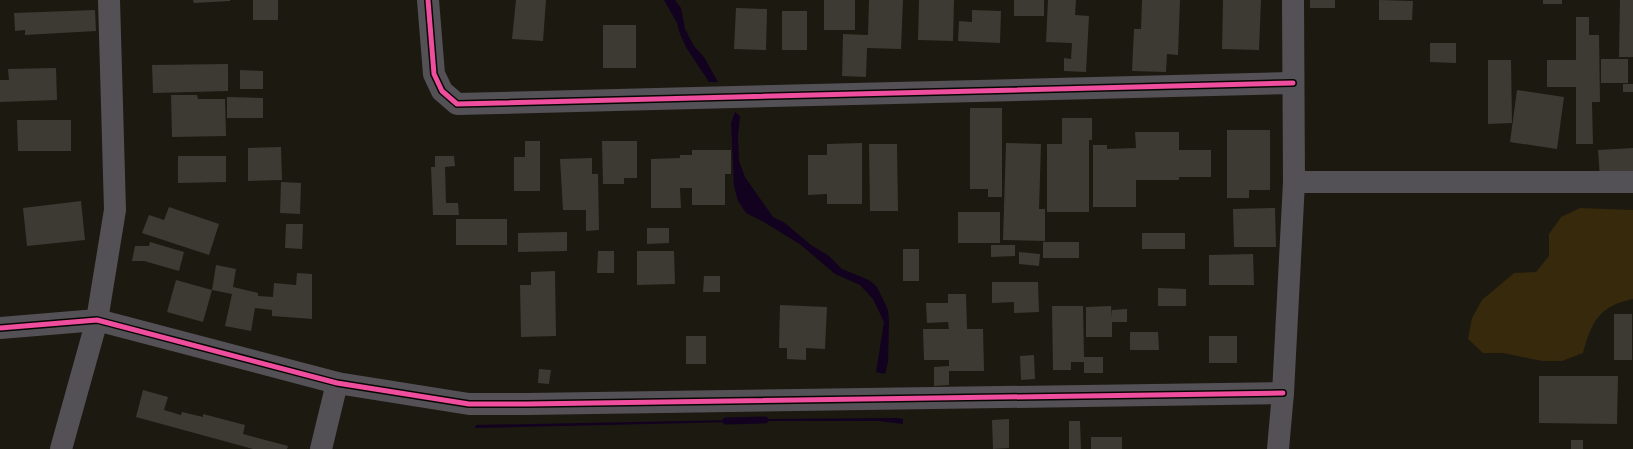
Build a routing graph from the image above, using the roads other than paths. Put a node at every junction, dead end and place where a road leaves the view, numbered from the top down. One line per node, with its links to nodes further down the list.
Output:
1 (109, 0): 7 (street)
2 (428, 0): 4 (street)
3 (1293, 0): 4 (street)
4 (1293, 83): 5 (street)
5 (1294, 182): 6 (street); 10 (street)
6 (1633, 182)
7 (97, 320): 8 (street); 9 (street); 11 (street)
8 (0, 328)
9 (337, 383): 10 (street); 12 (street)
10 (1284, 393): 13 (street)
11 (61, 449)
12 (322, 449)
13 (1278, 449)

